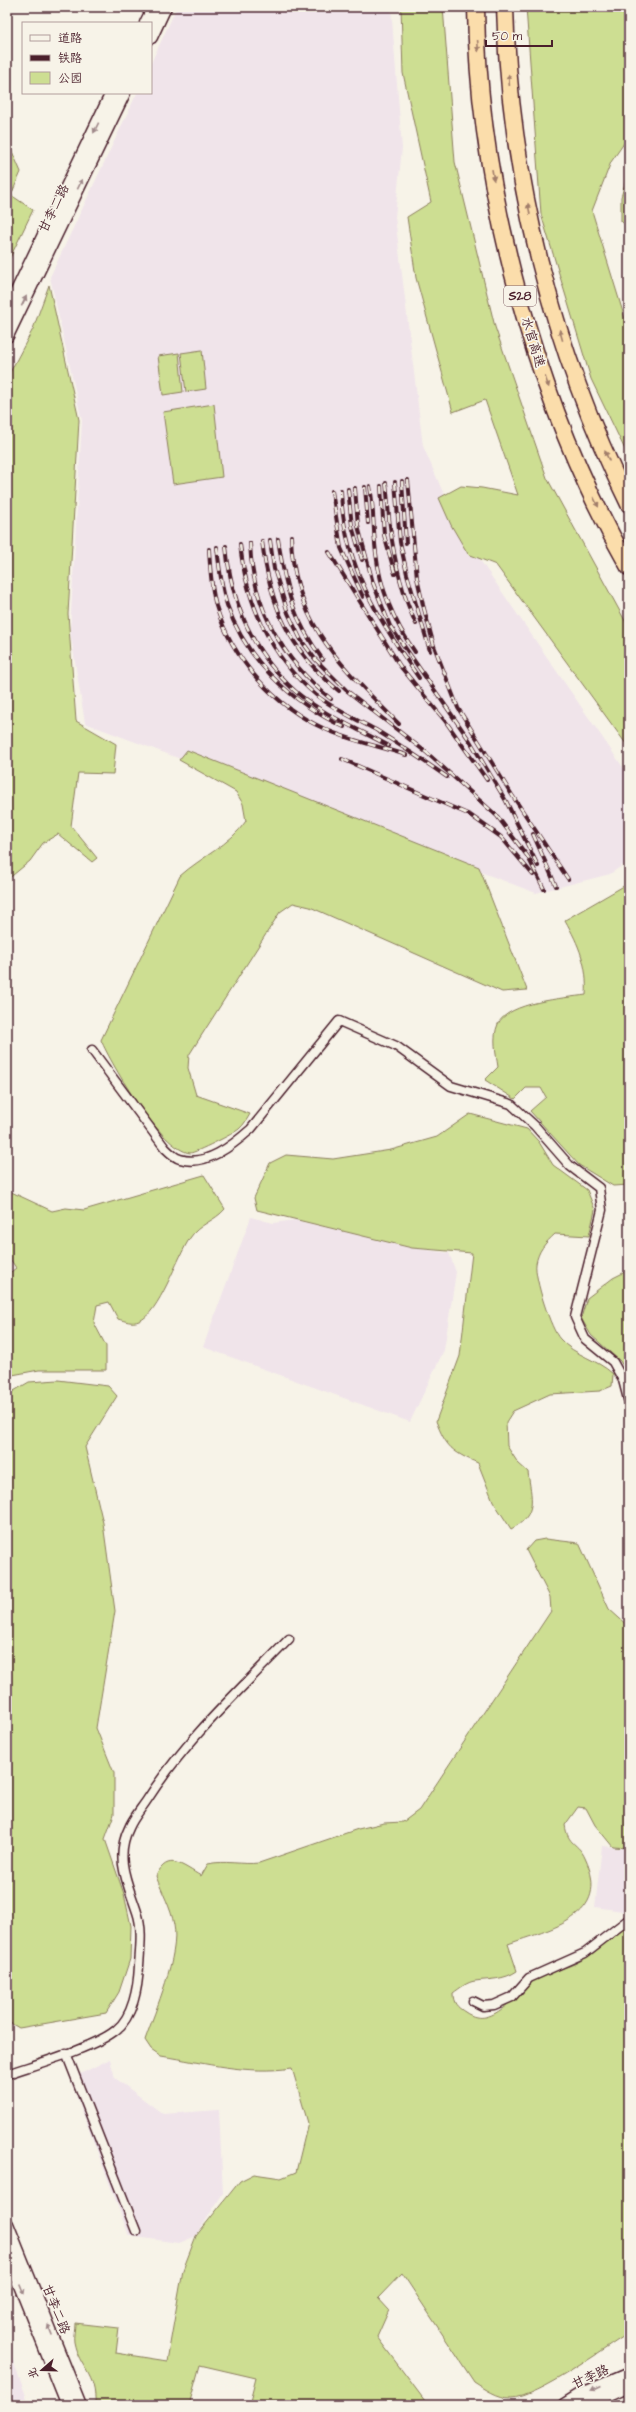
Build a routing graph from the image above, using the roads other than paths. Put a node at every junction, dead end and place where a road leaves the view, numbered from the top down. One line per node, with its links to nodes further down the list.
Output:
1 (154, 7): 5 (main road)
2 (165, 7): 6 (main road)
3 (476, 7): 12 (highway, 水官高速 / S28, one-way to 12)
4 (506, 7): 11 (highway, S28, one-way to 4)
5 (146, 22)
6 (152, 35)
7 (112, 94): 9 (main road, 甘李二路, one-way to 9)
8 (124, 94): 10 (main road, 甘李二路, one-way to 8)
9 (7, 312)
10 (7, 336)
11 (629, 504)
12 (629, 567)
13 (92, 1050): 14 (street)
14 (629, 1403)
15 (289, 1639): 18 (street)
16 (629, 1920): 17 (street)
17 (473, 2001)
18 (66, 2053): 19 (street); 21 (street)
19 (7, 2074)
20 (7, 2224): 26 (main road, 甘李二路, one-way to 20)
21 (136, 2232)
22 (7, 2253): 25 (main road, 甘李二路, one-way to 25)
23 (629, 2374): 27 (main road, 甘李路, one-way to 27)
24 (629, 2385): 28 (main road, 甘李路)
25 (68, 2405)
26 (80, 2405)
27 (564, 2405)
28 (585, 2405)

